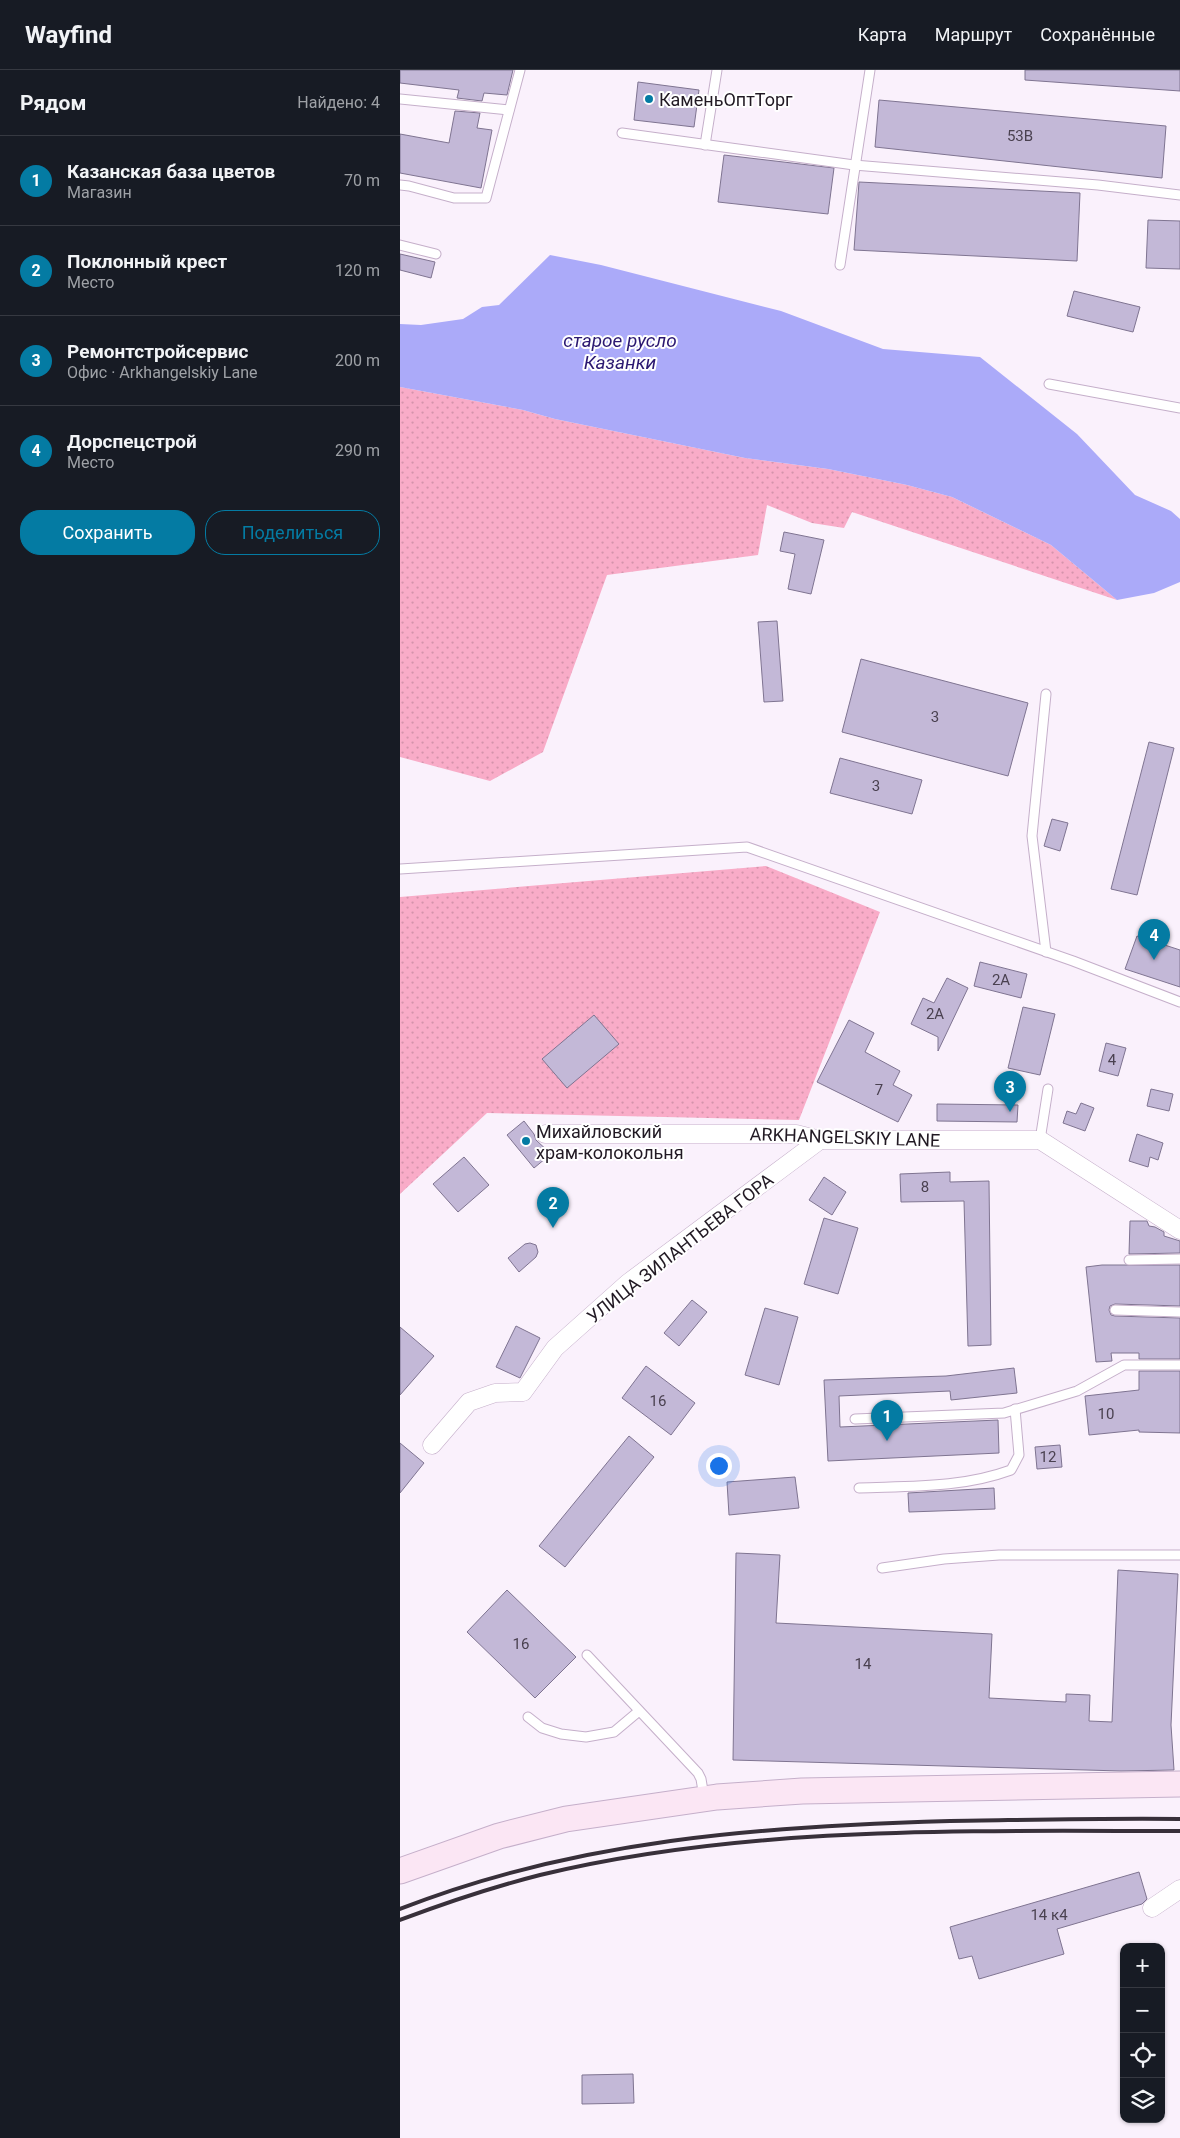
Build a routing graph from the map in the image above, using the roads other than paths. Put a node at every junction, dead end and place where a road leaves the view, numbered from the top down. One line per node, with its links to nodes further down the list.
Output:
1 (520, 70): 5 (lane)
2 (717, 70): 7 (lane)
3 (870, 70): 8 (lane)
4 (400, 99): 5 (lane)
5 (509, 110): 9 (lane)
6 (622, 133): 7 (lane)
7 (705, 145): 8 (lane)
8 (854, 165): 10 (lane); 13 (lane)
9 (400, 186)
10 (1180, 195)
11 (400, 245): 12 (lane)
12 (436, 254)
13 (840, 265)
14 (1049, 384): 15 (lane)
15 (1180, 408)
16 (1046, 694): 18 (lane)
17 (400, 869): 18 (lane)
18 (1046, 952): 19 (lane)
19 (1180, 1002)
20 (1048, 1088): 23 (lane)
21 (545, 1134): 22 (street, ARKHANGELSKIY LANE)
22 (820, 1140): 23 (street, ARKHANGELSKIY LANE); 32 (street, УЛИЦА ЗИЛАНТЬЕВА ГОРА)
23 (1040, 1140): 24 (street)
24 (1180, 1230)
25 (1180, 1259): 26 (lane)
26 (1129, 1260)
27 (1115, 1310): 28 (lane)
28 (1180, 1312)
29 (1180, 1365): 30 (lane)
30 (1015, 1409): 31 (lane); 33 (lane)
31 (855, 1419)
32 (432, 1445)
33 (859, 1488)
34 (1180, 1555): 35 (lane)
35 (882, 1568)
36 (587, 1655): 37 (lane)
37 (639, 1711): 38 (lane); 40 (lane)
38 (528, 1717)
39 (1180, 1784): 40 (main road)
40 (704, 1799): 41 (main road)
41 (400, 1871)
42 (1180, 1889): 43 (street)
43 (1152, 1908)

